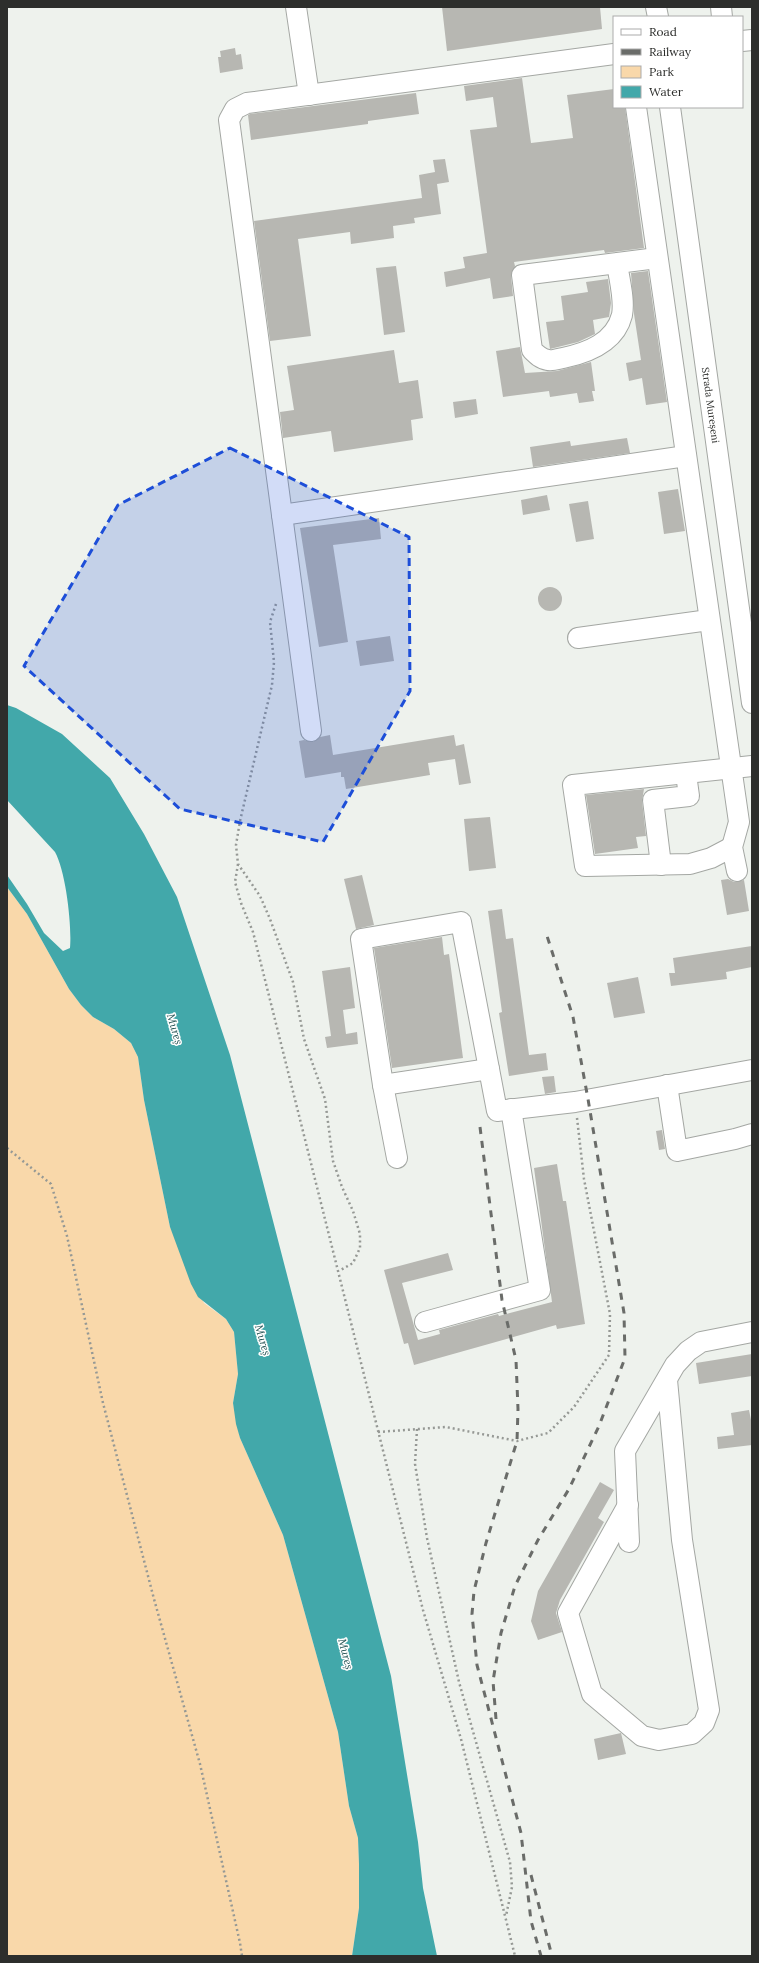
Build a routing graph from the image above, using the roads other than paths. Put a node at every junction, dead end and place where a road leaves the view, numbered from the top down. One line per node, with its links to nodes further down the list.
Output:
1 (296, 7): 3 (street)
2 (613, 54): 3 (street)
3 (310, 95): 9 (street)
4 (636, 108): 6 (street)
5 (670, 108): 12 (street, Strada Mureșeni)
6 (657, 258): 7 (street); 8 (street)
7 (617, 263): 7 (street)
8 (686, 456): 9 (street); 10 (street)
9 (282, 515): 13 (street)
10 (709, 620): 11 (street); 15 (street)
11 (578, 638)
12 (752, 703)
13 (311, 731)
14 (752, 766): 15 (street)
15 (730, 769): 16 (street); 17 (street)
16 (686, 774): 18 (street); 18 (street)
17 (732, 847): 18 (street); 19 (street)
18 (661, 865)
19 (737, 871)
20 (489, 1069): 22 (street); 22 (street); 24 (street)
21 (752, 1070): 23 (street)
22 (383, 1085): 26 (street)
23 (667, 1085): 24 (street); 25 (street)
24 (512, 1109): 27 (street)
25 (752, 1134)
26 (397, 1158)
27 (425, 1322)
28 (752, 1332): 29 (street)
29 (667, 1380): 30 (street); 30 (street)
30 (628, 1505): 31 (street)
31 (630, 1542)

